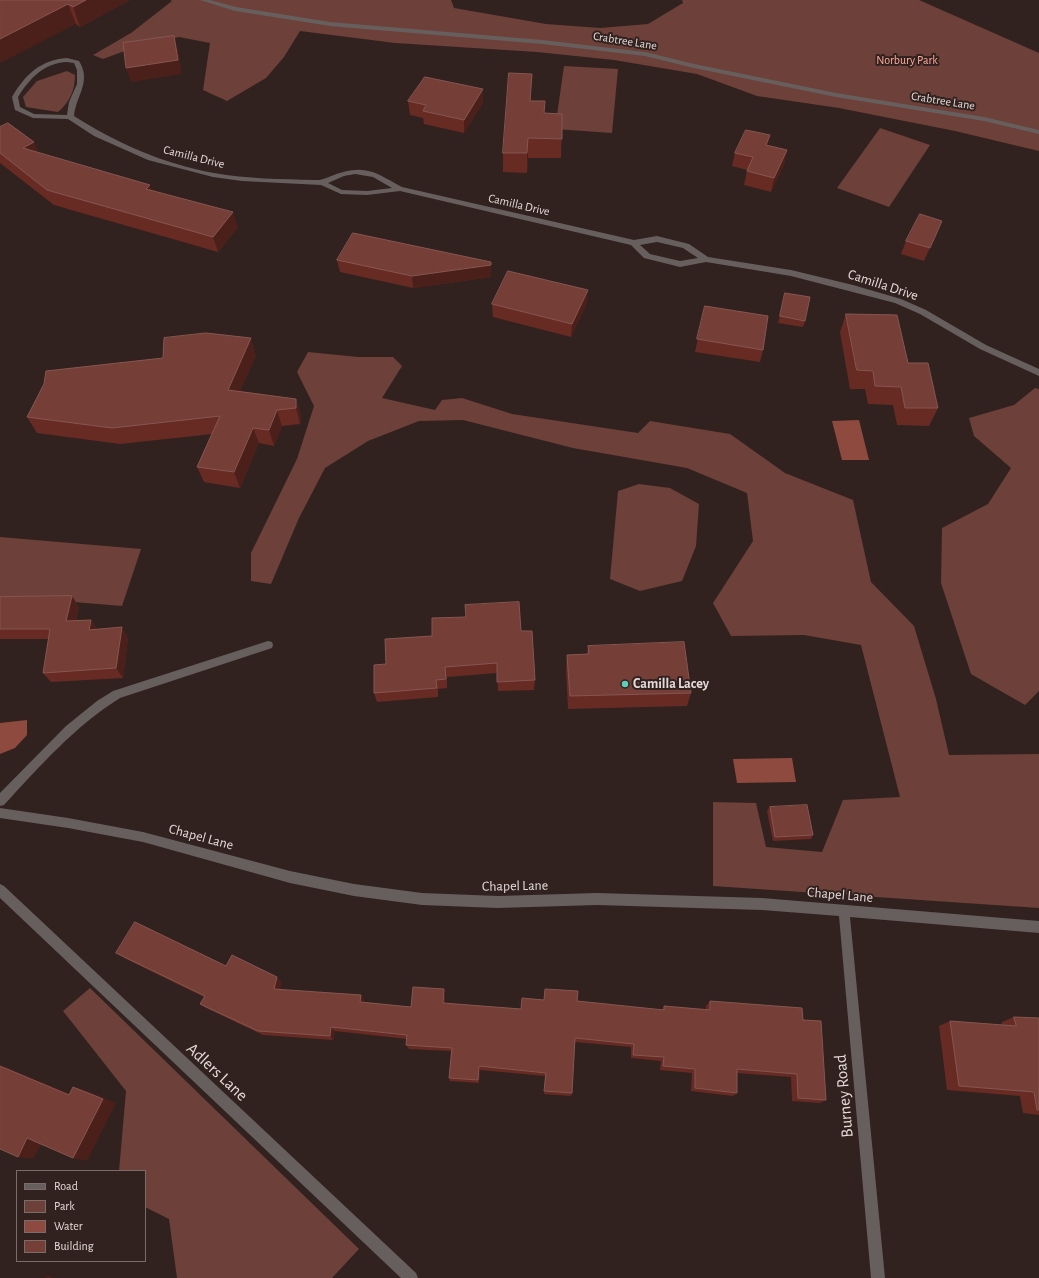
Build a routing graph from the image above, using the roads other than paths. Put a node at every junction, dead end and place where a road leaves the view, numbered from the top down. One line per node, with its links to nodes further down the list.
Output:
1 (203, 0): 3 (street, Crabtree Lane)
2 (70, 117): 2 (street, Camilla Drive); 4 (street, Camilla Drive)
3 (1039, 132)
4 (322, 183): 5 (street, Camilla Drive); 5 (street, Camilla Drive)
5 (400, 190): 6 (street, Camilla Drive)
6 (634, 243): 7 (street, Camilla Drive); 7 (street, Camilla Drive)
7 (706, 259): 8 (street, Camilla Drive)
8 (1039, 373)
9 (268, 645): 10 (street)
10 (0, 801)
11 (0, 813): 13 (street, Chapel Lane)
12 (0, 890): 15 (street, Adlers Lane)
13 (844, 910): 14 (street, Chapel Lane); 16 (street, Burney Road)
14 (1039, 927)
15 (411, 1278)
16 (878, 1278)

